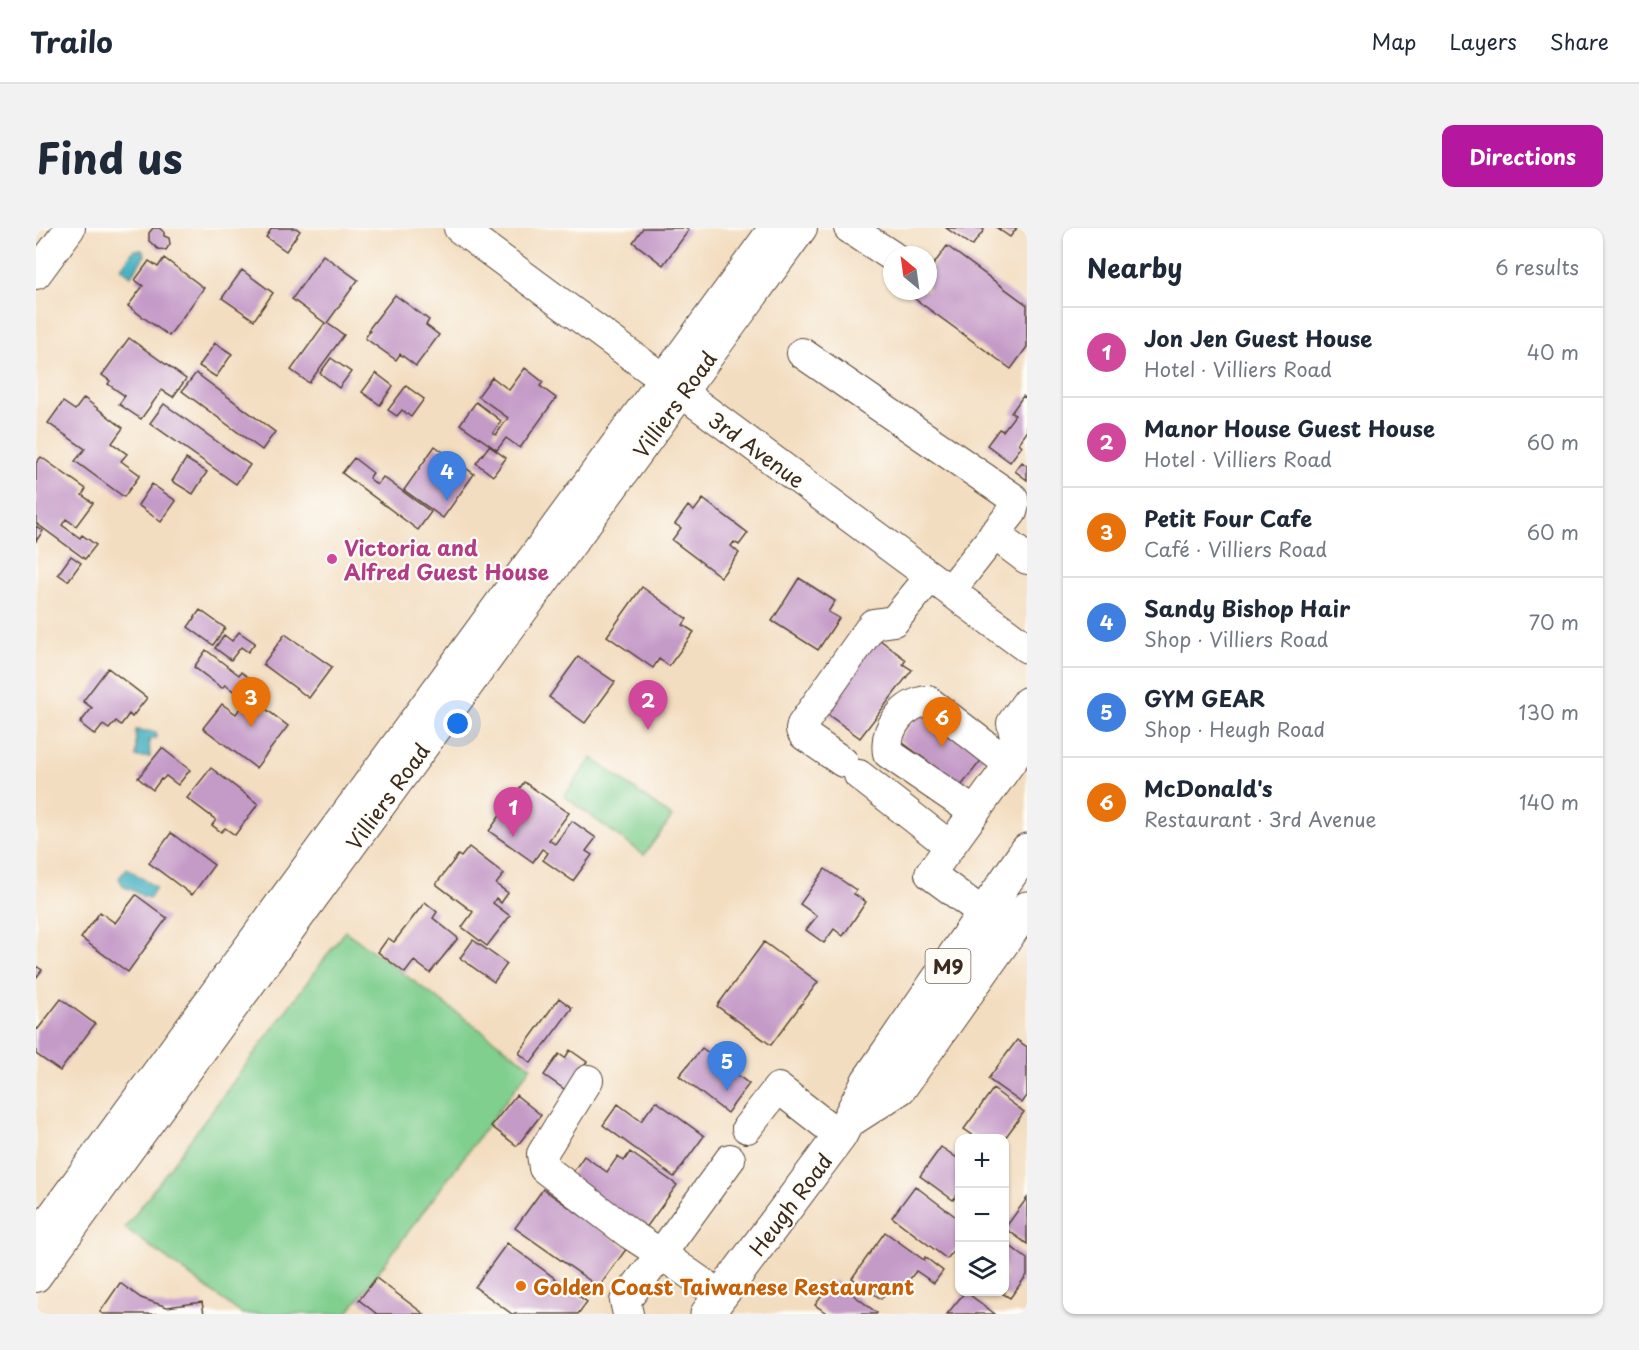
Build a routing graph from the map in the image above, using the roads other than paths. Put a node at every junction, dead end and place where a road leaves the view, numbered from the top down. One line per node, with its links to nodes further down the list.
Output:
1 (70, 228): 7 (street)
2 (459, 228): 9 (street, 3rd Avenue)
3 (774, 228): 9 (street, Villiers Road)
4 (802, 228): 9 (street, Villiers Road)
5 (849, 228): 6 (street)
6 (883, 250)
7 (36, 274)
8 (802, 353): 10 (street)
9 (672, 386): 12 (street, 3rd Avenue); 20 (street, Villiers Road)
10 (994, 534): 11 (street); 12 (street)
11 (1027, 559)
12 (940, 584): 13 (street, 3rd Avenue); 18 (street)
13 (1027, 648)
14 (929, 682): 16 (street)
15 (1027, 702): 16 (street)
16 (1013, 758): 17 (street); 17 (street)
17 (974, 812): 18 (street)
18 (950, 846): 21 (street)
19 (1027, 850): 21 (main road, Heugh Road / M9)
20 (318, 871): 26 (street, Villiers Road); 28 (street, Villiers Road)
21 (1007, 918): 24 (main road, Heugh Road / M9)
22 (588, 1080): 27 (street)
23 (747, 1128): 24 (street)
24 (844, 1128): 29 (main road, Heugh Road / M9)
25 (730, 1159): 27 (street)
26 (36, 1238)
27 (661, 1254): 29 (street); 30 (street)
28 (36, 1277)
29 (714, 1305)
30 (628, 1314)

